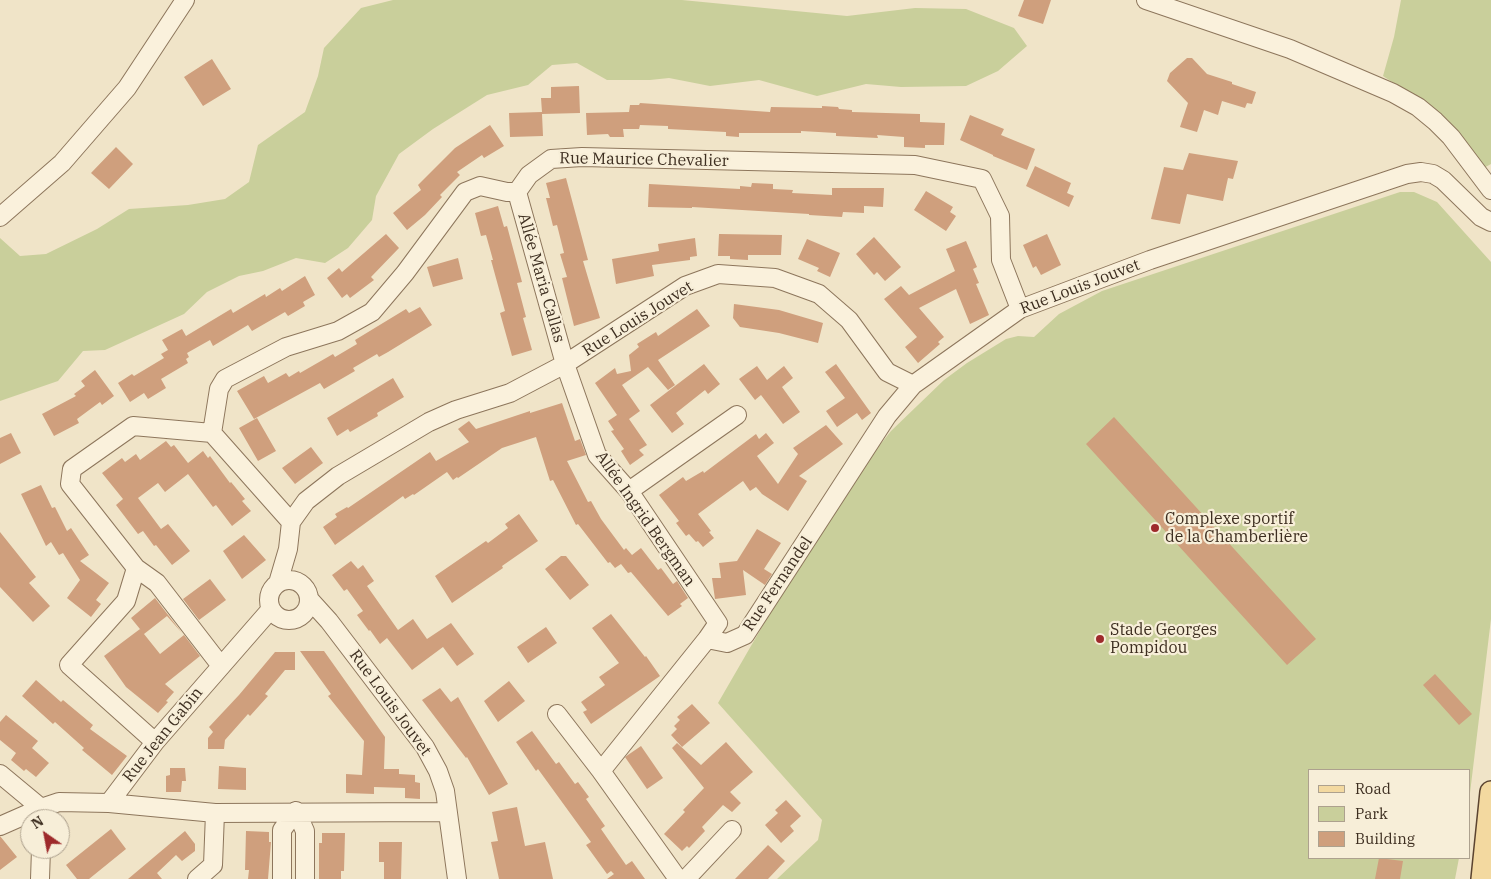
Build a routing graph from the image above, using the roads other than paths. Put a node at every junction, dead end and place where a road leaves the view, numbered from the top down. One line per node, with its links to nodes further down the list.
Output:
1 (185, 0): 5 (street)
2 (1146, 0): 3 (street)
3 (1491, 190)
4 (517, 192): 7 (street, Rue Maurice Chevalier); 8 (street, Allée Maria Callas); 11 (street)
5 (0, 217)
6 (1491, 222): 7 (street, Rue Louis Jouvet)
7 (1020, 309): 9 (street, Rue Louis Jouvet)
8 (565, 364): 9 (street, Rue Louis Jouvet); 12 (street, Allée Ingrid Bergman); 13 (street, Rue Louis Jouvet)
9 (913, 385): 20 (street, Rue Fernandel)
10 (737, 415): 12 (street)
11 (212, 433): 13 (street); 15 (street)
12 (629, 491): 20 (street, Allée Ingrid Bergman)
13 (291, 522): 14 (street, Rue Louis Jouvet)
14 (288, 549): 16 (street, Rue Louis Jouvet); 17 (street, Rue Louis Jouvet)
15 (136, 568): 21 (street); 23 (street)
16 (296, 581): 17 (street); 18 (street)
17 (278, 583): 19 (street)
18 (308, 606): 19 (street); 31 (street, Rue Louis Jouvet)
19 (271, 609): 21 (street, Rue Jean Gabin)
20 (707, 639): 24 (street)
21 (222, 666): 23 (street, Rue Jean Gabin)
22 (557, 714): 24 (street)
23 (156, 742): 27 (street, Rue Jean Gabin)
24 (601, 771): 42 (street)
25 (0, 774): 28 (street)
26 (1491, 791): 44 (street); 45 (main road)
27 (109, 803): 29 (street); 32 (street)
28 (36, 809)
29 (48, 809)
30 (296, 811): 31 (street); 32 (street); 39 (street); 40 (street)
31 (446, 812): 41 (street, Rue Louis Jouvet)
32 (215, 813): 38 (street)
33 (20, 820): 34 (street)
34 (0, 826)
35 (732, 830): 43 (street)
36 (41, 859): 37 (street)
37 (40, 879)
38 (197, 879)
39 (282, 879)
40 (305, 879)
41 (456, 879)
42 (678, 879)
43 (686, 879)
44 (1476, 879)
45 (1482, 879)

